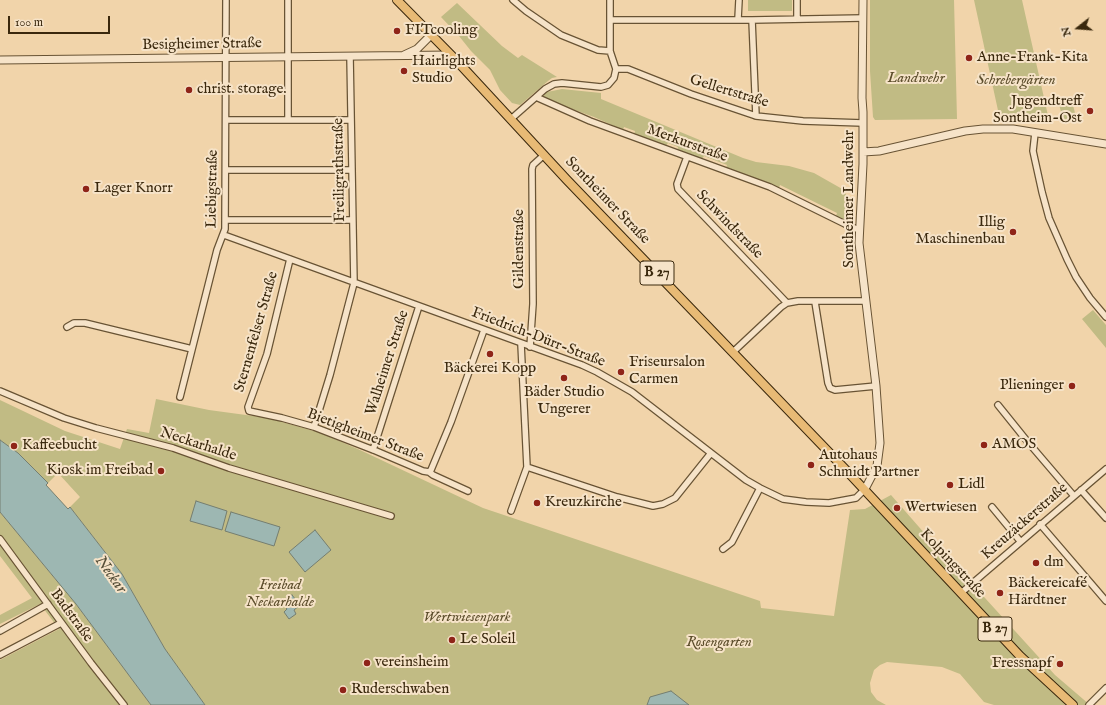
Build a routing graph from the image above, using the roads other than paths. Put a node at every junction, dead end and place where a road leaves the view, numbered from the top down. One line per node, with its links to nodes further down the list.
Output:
1 (226, 0): 19 (street, Liebigstraße)
2 (288, 0): 20 (street)
3 (397, 0): 14 (main road, Sontheimer Straße / B 27)
4 (513, 0): 15 (street)
5 (610, 0): 12 (street)
6 (739, 0): 10 (street)
7 (797, 0): 11 (street)
8 (863, 0): 9 (street, Sontheimer Landwehr)
9 (863, 18): 11 (street); 29 (street, Sontheimer Landwehr)
10 (738, 19): 12 (street); 13 (street)
11 (797, 19): 13 (street)
12 (610, 20): 15 (street)
13 (752, 20): 24 (street)
14 (431, 35): 16 (street, Besigheimer Straße); 17 (main road, Sontheimer Straße / B 27)
15 (610, 51): 22 (street)
16 (404, 55): 17 (street, Besigheimer Straße); 18 (street, Besigheimer Straße)
17 (450, 55): 26 (main road, Sontheimer Straße / B 27)
18 (350, 56): 20 (street, Besigheimer Straße); 28 (street, Freiligrathstraße)
19 (226, 57): 20 (street, Besigheimer Straße); 21 (street, Besigheimer Straße); 27 (street, Liebigstraße)
20 (288, 57): 25 (street)
21 (0, 60)
22 (616, 69): 23 (street); 24 (street, Gellertstraße)
23 (536, 97): 26 (street); 34 (street, Merkurstraße)
24 (756, 116): 29 (street, Gellertstraße)
25 (288, 119): 27 (street); 28 (street)
26 (511, 119): 33 (main road, Sontheimer Straße / B 27)
27 (226, 120): 35 (street, Liebigstraße)
28 (351, 120): 36 (street, Freiligrathstraße)
29 (863, 123): 32 (street, Sontheimer Landwehr)
30 (1035, 133): 31 (street); 32 (street); 47 (street)
31 (1106, 144)
32 (863, 152): 39 (street, Sontheimer Landwehr)
33 (544, 155): 51 (street, Gildenstraße); 53 (main road, Sontheimer Straße / B 27)
34 (687, 157): 39 (street, Merkurstraße); 45 (street, Schwindstraße)
35 (226, 170): 36 (street); 37 (street, Liebigstraße)
36 (352, 170): 38 (street, Freiligrathstraße)
37 (226, 220): 38 (street); 40 (street, Liebigstraße)
38 (352, 220): 42 (street, Freiligrathstraße)
39 (859, 230): 43 (street, Sontheimer Landwehr)
40 (224, 235): 41 (street, Friedrich-Dürr-Straße); 52 (street, Liebigstraße)
41 (290, 259): 42 (street, Friedrich-Dürr-Straße); 58 (street, Sternenfelser Straße)
42 (354, 283): 46 (street, Friedrich-Dürr-Straße); 59 (street, Freiligrathstraße)
43 (866, 301): 44 (street); 54 (street, Sontheimer Landwehr)
44 (815, 302): 45 (street); 54 (street)
45 (787, 303): 53 (street)
46 (419, 306): 49 (street, Friedrich-Dürr-Straße); 60 (street, Walheimer Straße)
47 (1106, 317)
48 (67, 327): 52 (street)
49 (484, 330): 50 (street, Friedrich-Dürr-Straße); 64 (street)
50 (520, 344): 51 (street, Friedrich-Dürr-Straße); 62 (street)
51 (530, 347): 61 (street, Friedrich-Dürr-Straße)
52 (192, 349): 56 (street, Liebigstraße)
53 (733, 352): 67 (main road, Sontheimer Straße / B 27)
54 (876, 386): 67 (street, Sontheimer Landwehr)
55 (0, 390): 72 (street, Neckarhalde)
56 (180, 397)
57 (998, 405): 69 (street)
58 (249, 411): 59 (street, Bietigheimer Straße)
59 (314, 427): 60 (street, Bietigheimer Straße)
60 (373, 450): 64 (street, Bietigheimer Straße)
61 (710, 453): 62 (street); 65 (street, Friedrich-Dürr-Straße)
62 (527, 467): 71 (street)
63 (1106, 469): 68 (street, Kreuzäckerstraße)
64 (429, 472): 66 (street, Bietigheimer Straße)
65 (760, 488): 67 (street, Friedrich-Dürr-Straße); 77 (street)
66 (468, 490)
67 (864, 490): 78 (main road, Kolpingstraße / B 27)
68 (1081, 490): 69 (street, Kreuzäckerstraße); 73 (street)
69 (1074, 496): 74 (street, Kreuzäckerstraße)
70 (992, 507): 76 (street)
71 (511, 511)
72 (391, 516)
73 (1106, 518)
74 (1040, 524): 76 (street, Kreuzäckerstraße); 79 (street)
75 (0, 539): 80 (street, Badstraße)
76 (1020, 541): 78 (street, Kreuzäckerstraße)
77 (723, 549)
78 (961, 593): 86 (main road, Kolpingstraße / B 27)
79 (1106, 601)
80 (48, 604): 81 (street, Badstraße); 82 (street)
81 (61, 622): 83 (street); 85 (street, Badstraße)
82 (0, 631)
83 (0, 655)
84 (1106, 688): 87 (street)
85 (124, 705)
86 (1073, 705)
87 (1089, 705)

